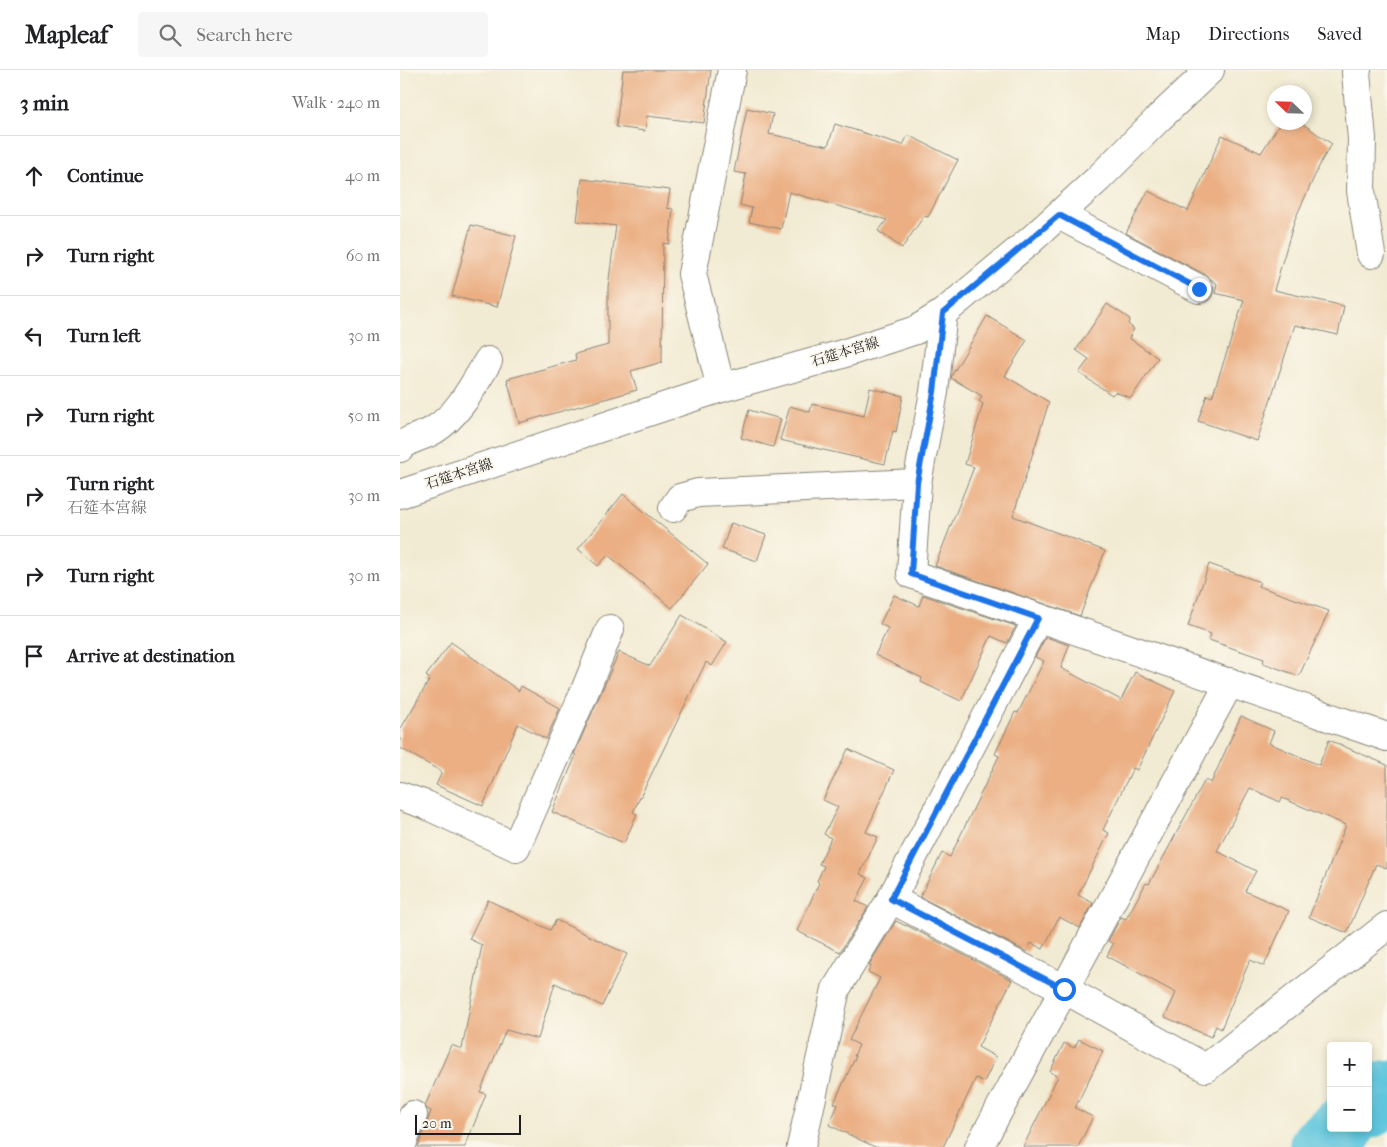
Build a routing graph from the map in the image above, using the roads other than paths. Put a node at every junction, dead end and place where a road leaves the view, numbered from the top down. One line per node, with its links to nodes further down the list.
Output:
1 (732, 70): 9 (street)
2 (1210, 70): 4 (street, 石筵本宮線)
3 (1357, 70): 5 (street)
4 (1059, 215): 6 (street); 7 (street, 石筵本宮線)
5 (1371, 254)
6 (1199, 289)
7 (943, 313): 9 (street, 石筵本宮線); 11 (street)
8 (488, 361): 10 (street)
9 (721, 388): 12 (street, 石筵本宮線)
10 (400, 448)
11 (917, 483): 13 (street); 14 (street)
12 (400, 491)
13 (673, 508)
14 (1038, 618): 16 (street); 19 (street)
15 (610, 629): 18 (street)
16 (1230, 682): 17 (street); 21 (street)
17 (1387, 737)
18 (400, 796)
19 (891, 899): 21 (street); 24 (street)
20 (1387, 926): 21 (street)
21 (1064, 989): 25 (street)
22 (413, 1115): 23 (street)
23 (401, 1147)
24 (801, 1147)
25 (979, 1147)

